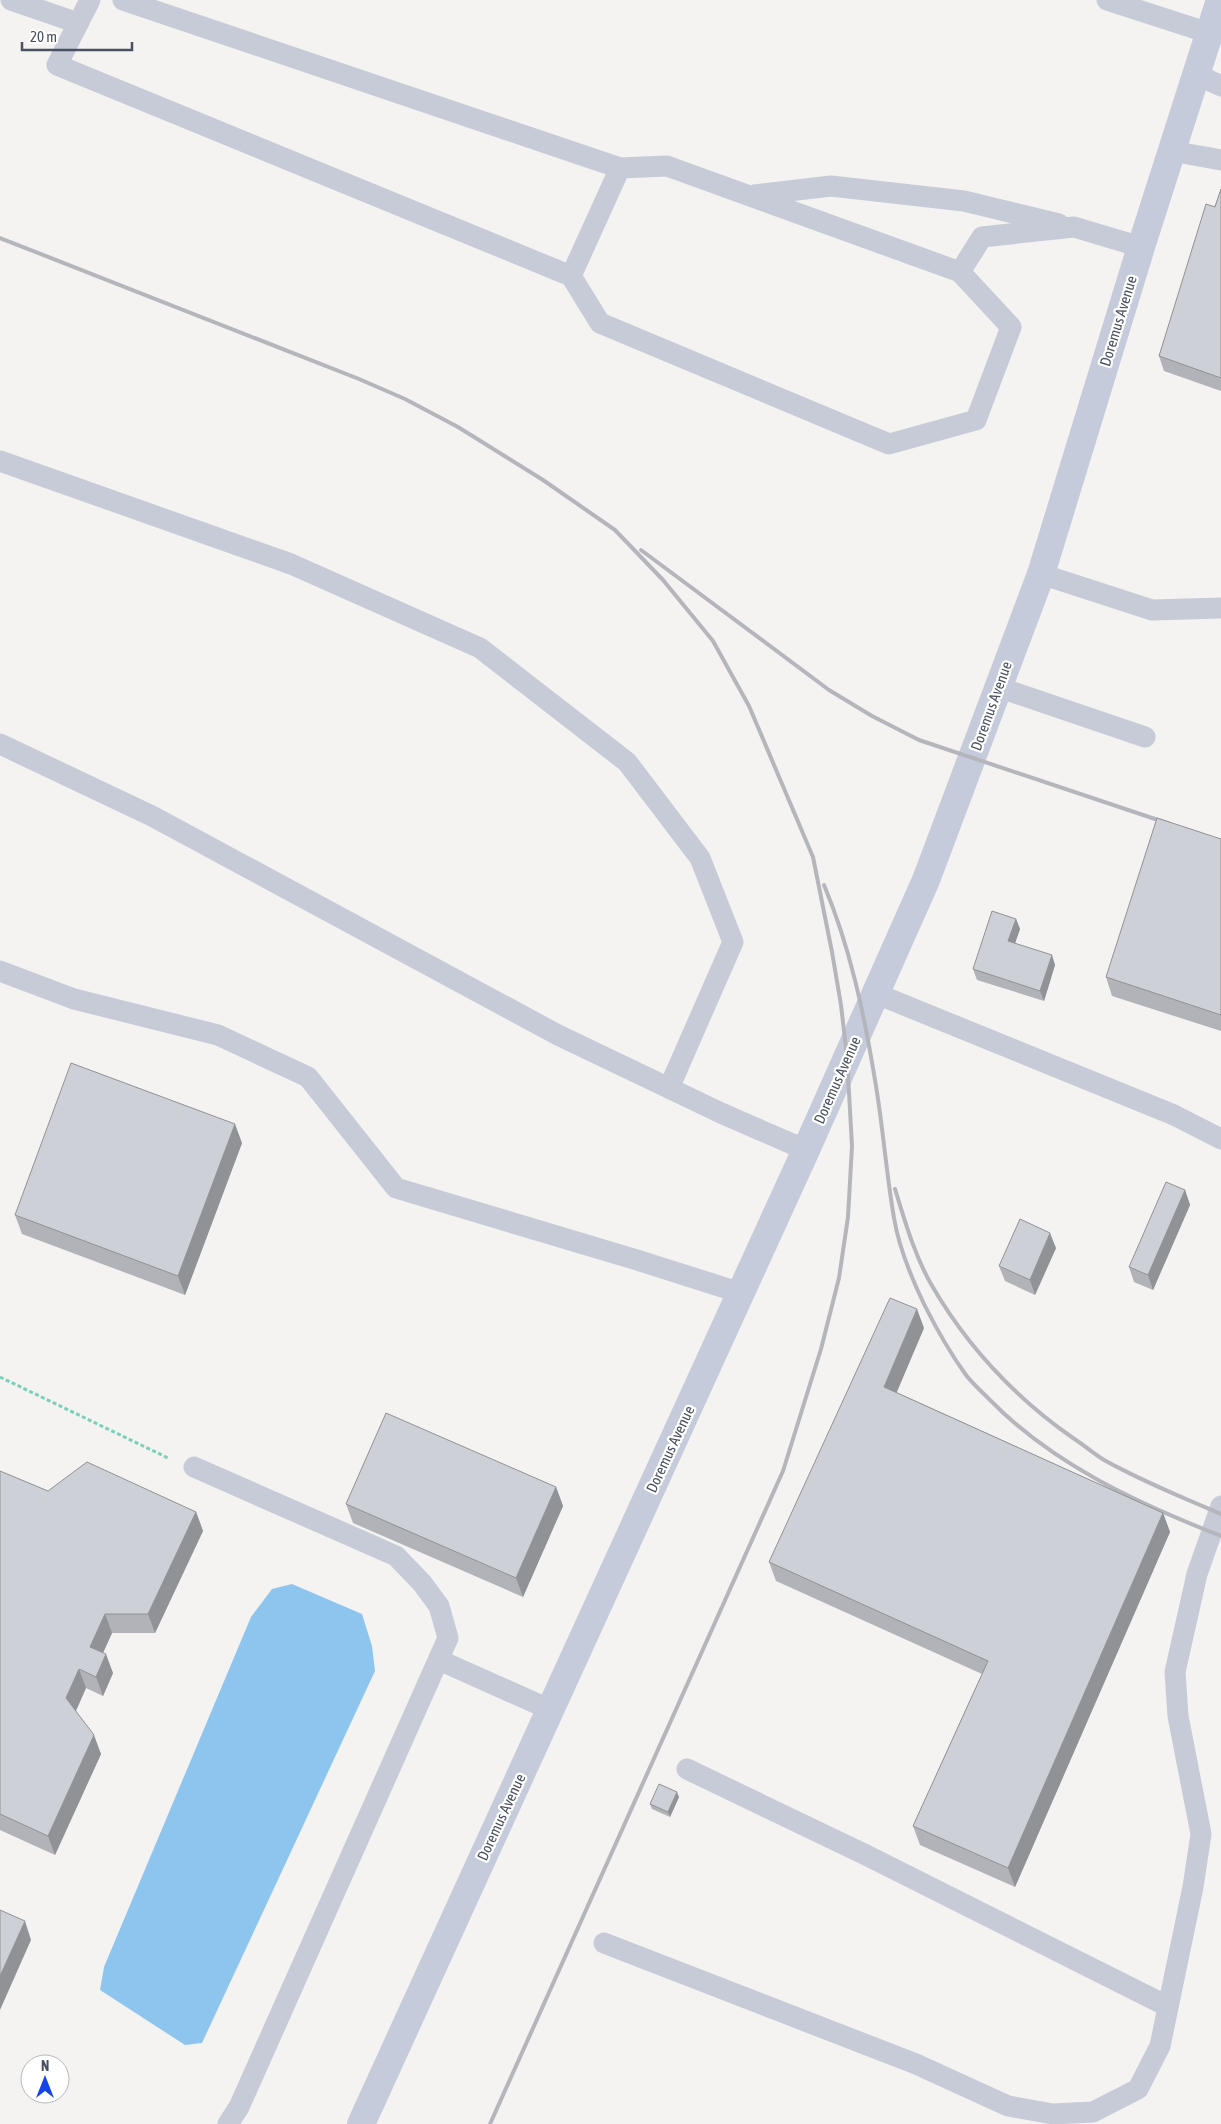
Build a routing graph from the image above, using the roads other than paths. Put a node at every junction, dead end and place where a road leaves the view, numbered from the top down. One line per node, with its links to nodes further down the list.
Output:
1 (11, 0): 6 (lane)
2 (90, 0): 6 (lane)
3 (123, 0): 12 (lane)
4 (1107, 0): 7 (lane)
5 (1220, 0): 7 (main road, Doremus Avenue)
6 (78, 23): 17 (lane)
7 (1209, 33): 8 (main road, Doremus Avenue)
8 (1196, 74): 9 (lane); 10 (main road, Doremus Avenue)
9 (1221, 86)
10 (1172, 151): 11 (lane); 15 (main road, Doremus Avenue)
11 (1221, 160)
12 (620, 168): 13 (lane); 17 (lane)
13 (748, 195): 14 (lane); 16 (lane)
14 (1074, 227): 15 (lane); 16 (lane)
15 (1141, 247): 19 (main road, Doremus Avenue)
16 (960, 272): 17 (lane)
17 (571, 276)
18 (0, 460): 26 (lane)
19 (1040, 574): 20 (lane); 21 (main road, Doremus Avenue)
20 (1221, 608)
21 (998, 687): 22 (lane); 25 (main road, Doremus Avenue)
22 (1144, 737)
23 (0, 744): 26 (lane)
24 (0, 971): 29 (lane)
25 (877, 994): 27 (lane); 28 (main road, Doremus Avenue)
26 (668, 1088): 28 (lane)
27 (1221, 1139)
28 (806, 1150): 29 (main road, Doremus Avenue)
29 (740, 1293): 33 (main road, Doremus Avenue)
30 (194, 1467): 32 (lane)
31 (1221, 1506): 36 (lane)
32 (439, 1660): 33 (lane); 37 (lane)
33 (551, 1710): 38 (main road, Doremus Avenue)
34 (687, 1769): 36 (lane)
35 (604, 1943): 36 (lane)
36 (1167, 2006)
37 (228, 2124)
38 (361, 2124)

